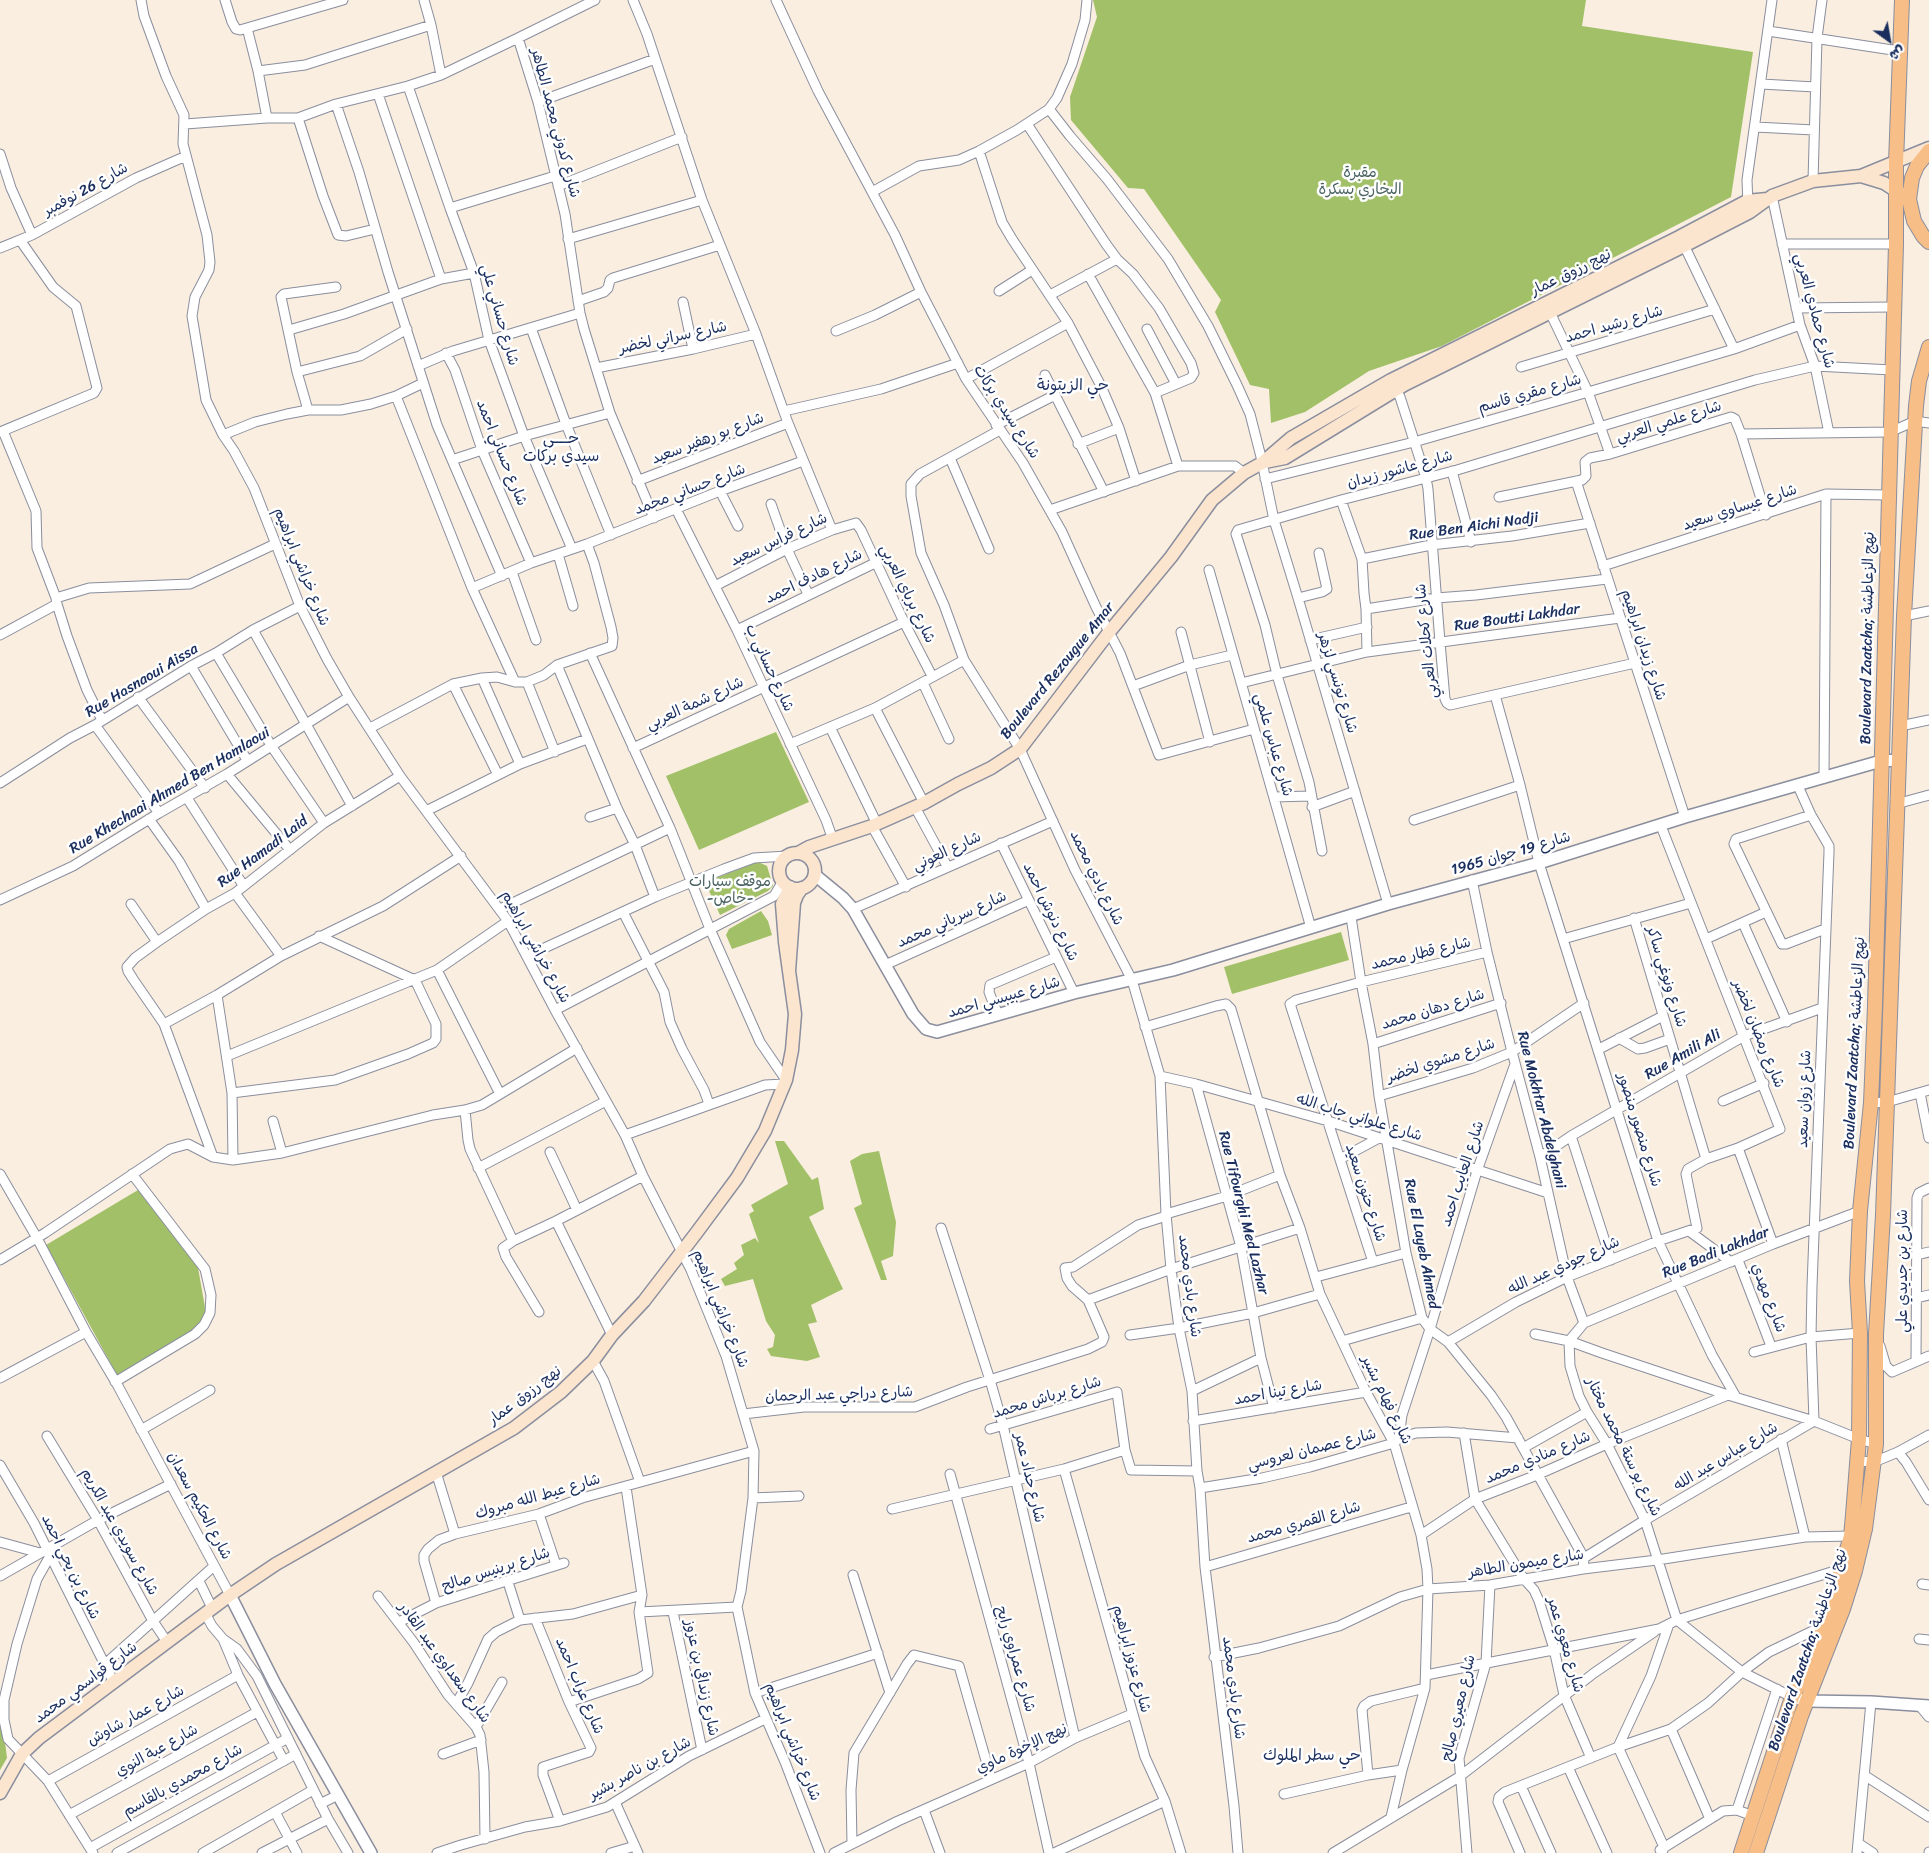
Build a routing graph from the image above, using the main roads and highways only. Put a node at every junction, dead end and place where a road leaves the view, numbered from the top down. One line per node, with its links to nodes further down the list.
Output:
1 (1902, 0): 4 (main road)
2 (1929, 148): 4 (main road)
3 (1929, 152): 6 (main road)
4 (1896, 163): 5 (main road); 6 (main road)
5 (1861, 176): 6 (main road); 10 (main road, نهج رزوق عمار)
6 (1906, 196): 7 (main road); 8 (main road); 8 (main road)
7 (1929, 242)
8 (1896, 244): 19 (main road, Boulevard Zaatcha; نهج الزعاطشة)
9 (1929, 348): 11 (main road, Boulevard Zaatcha; نهج الزعاطشة)
10 (1394, 384): 12 (main road, Boulevard Rezougue Amar); 12 (main road, Boulevard Rezougue Amar)
11 (1922, 422): 20 (main road, Boulevard Zaatcha; نهج الزعاطشة)
12 (1263, 466): 13 (main road, Boulevard Rezougue Amar)
13 (834, 840): 14 (main road, Boulevard Rezougue Amar); 15 (main road)
14 (793, 855): 15 (main road); 16 (main road)
15 (815, 871): 16 (main road)
16 (792, 885): 17 (main road, نهج رزوق عمار)
17 (230, 1595): 18 (main road, شارع قواسمي محمد)
18 (0, 1793)
19 (1741, 1853)
20 (1756, 1853)

